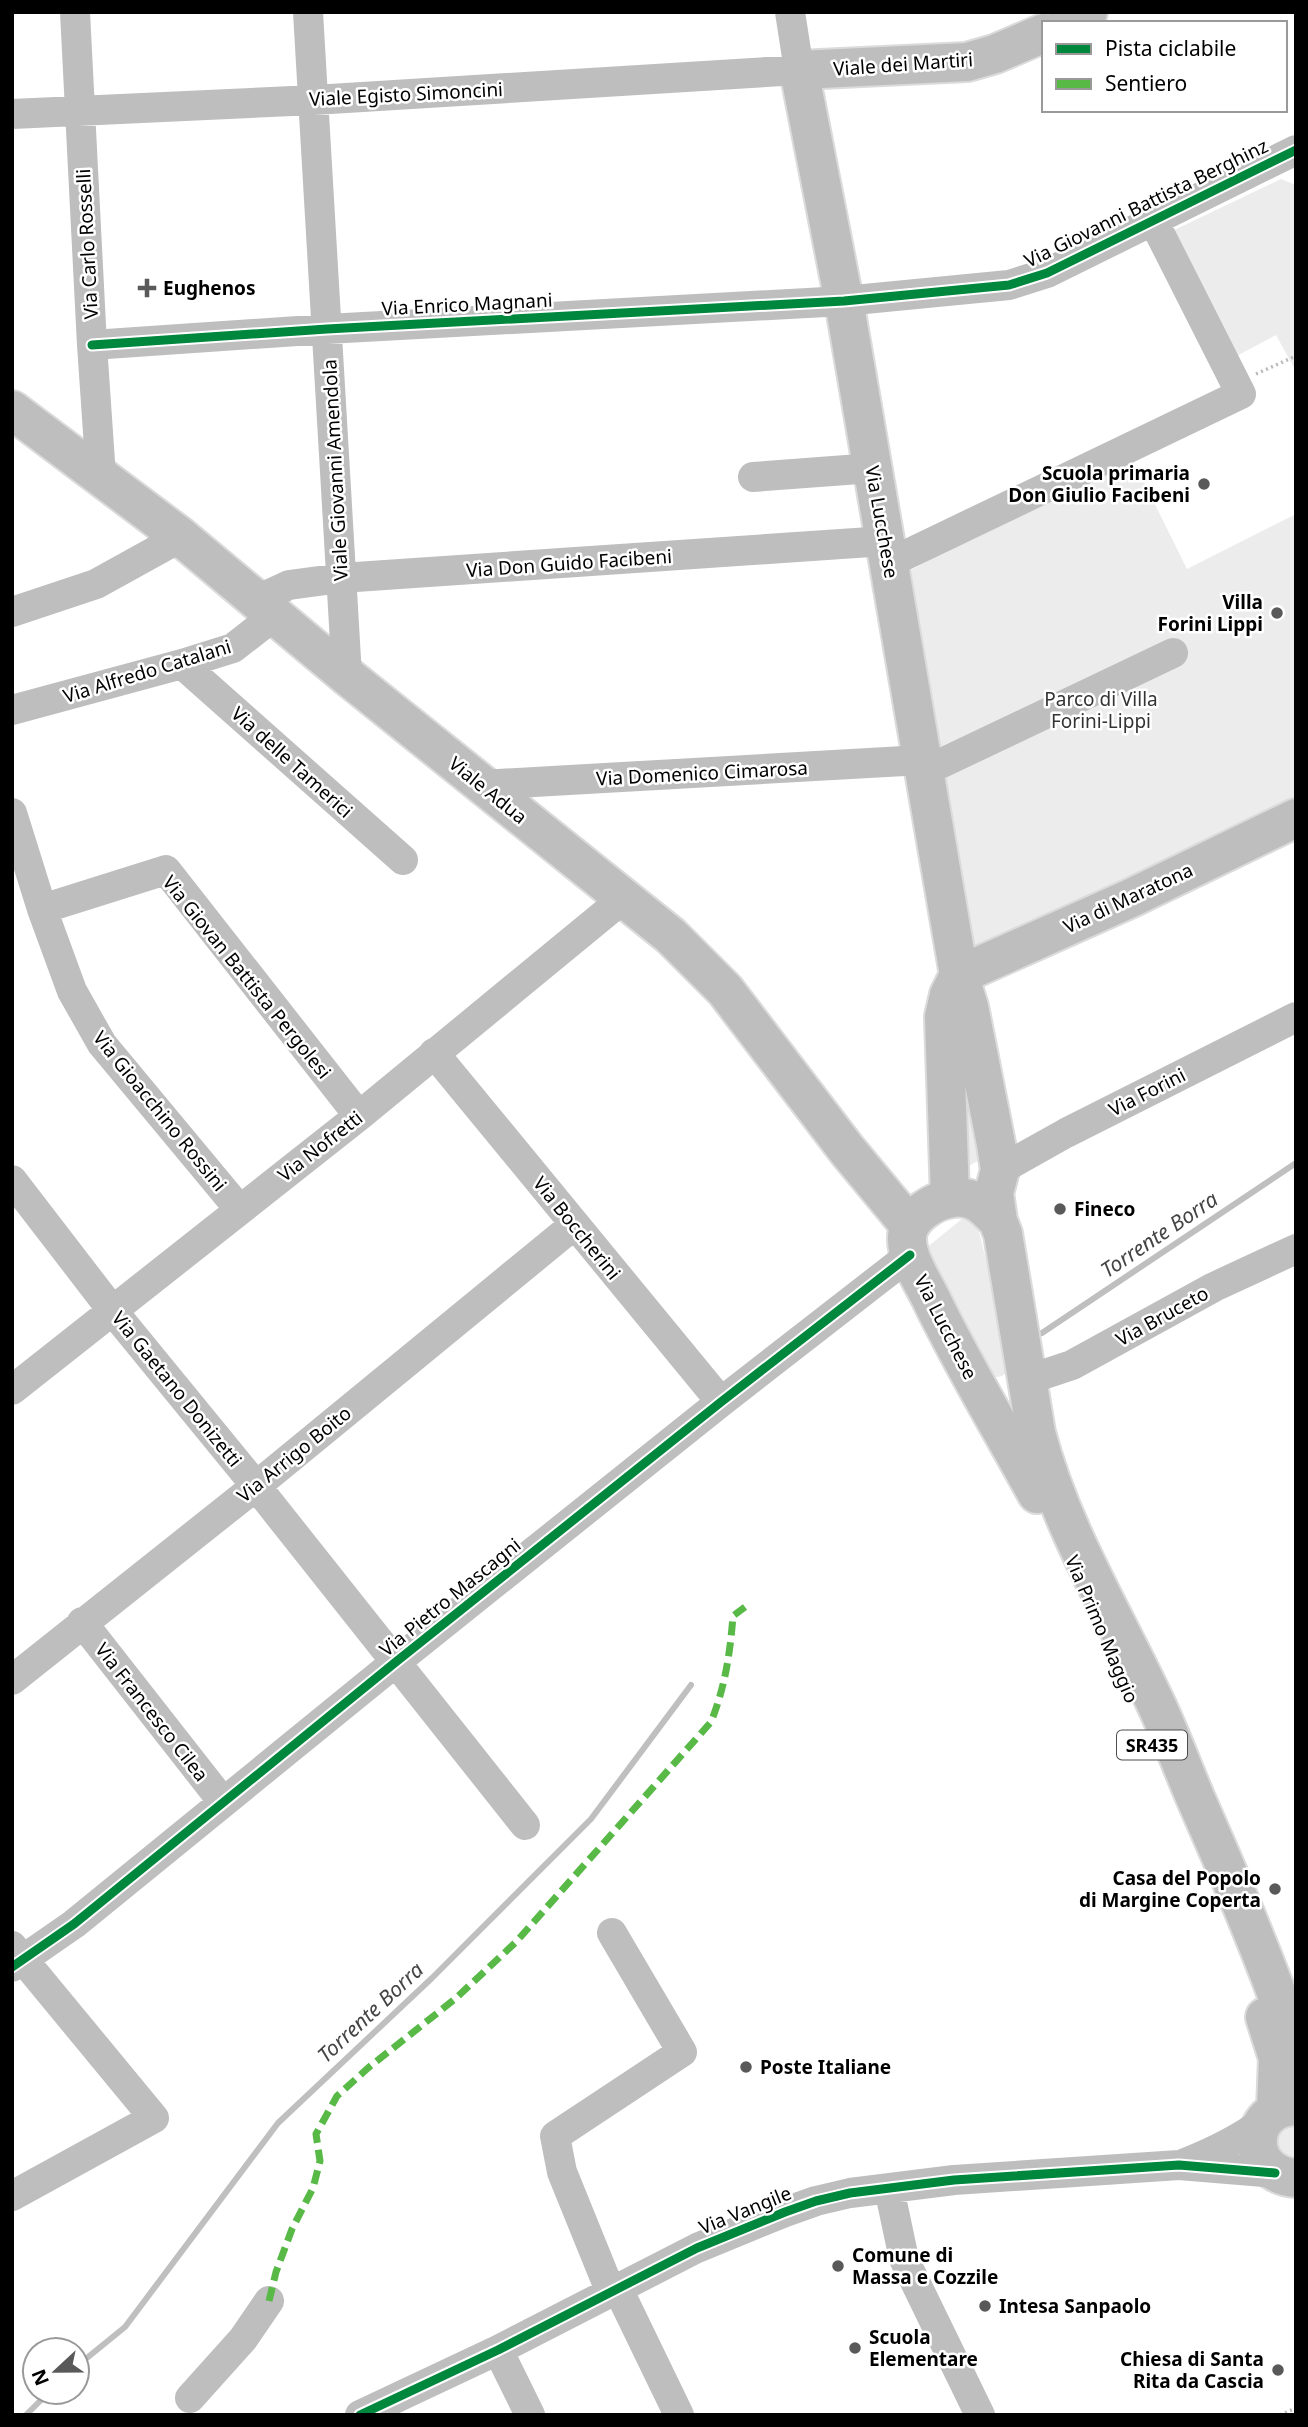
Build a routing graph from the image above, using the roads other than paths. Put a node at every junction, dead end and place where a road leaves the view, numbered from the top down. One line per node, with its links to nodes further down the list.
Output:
1 (75, 12): 9 (street, Via Carlo Rosselli)
2 (309, 12): 8 (street, Viale Giovanni Amendola)
3 (790, 12): 7 (street)
4 (1088, 12): 5 (main road)
5 (1070, 21)
6 (1042, 34): 7 (main road, Viale dei Martiri)
7 (799, 71): 8 (street, Viale Egisto Simoncini); 13 (main road, Via Lucchese)
8 (314, 100): 9 (street, Viale Egisto Simoncini); 14 (street, Viale Giovanni Amendola)
9 (81, 111): 10 (street, Viale Egisto Simoncini); 15 (street, Via Carlo Rosselli)
10 (12, 114)
11 (1296, 150): 12 (street, Via Giovanni Battista Berghinz)
12 (1153, 220): 13 (street, Via Giovanni Battista Berghinz); 21 (street)
13 (844, 301): 14 (street, Via Enrico Magnani); 17 (main road, Via Lucchese)
14 (327, 329): 15 (street, Via Enrico Magnani); 22 (street, Viale Giovanni Amendola)
15 (92, 345): 18 (street, Via Carlo Rosselli)
16 (12, 410): 18 (main road, Viale Adua)
17 (873, 468): 19 (street); 21 (main road, Via Lucchese)
18 (101, 476): 20 (main road, Viale Adua)
19 (753, 477)
20 (181, 537): 23 (main road, Viale Adua); 24 (street)
21 (887, 552): 22 (street, Via Don Guido Facibeni); 29 (main road, Via Lucchese)
22 (341, 579): 23 (street, Via Don Guido Facibeni); 27 (street, Viale Giovanni Amendola)
23 (266, 608): 26 (street, Via Alfredo Catalani); 27 (main road, Viale Adua)
24 (12, 612)
25 (1173, 653): 29 (street, Via Domenico Cimarosa)
26 (182, 664): 28 (street, Via Alfredo Catalani); 33 (street, Via delle Tamerici)
27 (347, 676): 30 (main road, Viale Adua)
28 (12, 710)
29 (922, 763): 30 (street, Via Domenico Cimarosa); 36 (main road, Via Lucchese)
30 (481, 785): 34 (main road, Viale Adua)
31 (12, 813): 35 (street, Via Gioacchino Rossini)
32 (1296, 818): 36 (main road, Via di Maratona)
33 (403, 860)
34 (624, 898): 38 (street, Via Nofretti); 46 (main road, Viale Adua)
35 (41, 909): 39 (street, Via Giovan Battista Pergolesi); 43 (street, Via Gioacchino Rossini)
36 (959, 975): 40 (main road, Via Lucchese); 42 (main road)
37 (1296, 1017): 40 (street, Via Forini)
38 (435, 1053): 39 (street, Via Nofretti); 45 (street, Via Boccherini)
39 (359, 1116): 43 (street, Via Nofretti)
40 (1000, 1170): 44 (main road, Via Lucchese)
41 (12, 1180): 48 (street, Via Gaetano Donizetti)
42 (950, 1198): 44 (main road); 46 (main road)
43 (240, 1210): 48 (street, Via Nofretti)
44 (998, 1221): 49 (main road)
45 (574, 1225): 52 (street, Via Boccherini); 53 (street, Via Arrigo Boito)
46 (910, 1240): 51 (main road, Via Lucchese); 52 (street, Via Pietro Mascagni)
47 (1296, 1249): 49 (street, Via Bruceto)
48 (112, 1310): 50 (street, Via Nofretti); 53 (street, Via Gaetano Donizetti)
49 (1027, 1378): 51 (main road); 61 (main road, Via Primo Maggio / SR435)
50 (12, 1390)
51 (981, 1394): 62 (main road, Via Primo Maggio / SR435)
52 (721, 1402): 55 (street, Via Pietro Mascagni)
53 (256, 1486): 54 (street, Via Arrigo Boito); 55 (street, Via Gaetano Donizetti)
54 (82, 1622): 56 (street, Via Arrigo Boito); 57 (street, Via Francesco Cilea)
55 (397, 1661): 57 (street, Via Pietro Mascagni); 58 (street, Via Gaetano Donizetti)
56 (12, 1680)
57 (223, 1802): 60 (street, Via Pietro Mascagni)
58 (525, 1825)
59 (612, 1933): 67 (street)
60 (16, 1958): 66 (street)
61 (1296, 2048)
62 (1278, 2113): 63 (street); 64 (main road, SR435)
63 (1179, 2165): 64 (street); 65 (street, Via Vangile)
64 (1285, 2176)
65 (889, 2188): 67 (street, Via Vangile); 74 (street)
66 (12, 2196)
67 (614, 2291): 69 (street, Via Vangile); 73 (street)
68 (270, 2301): 70 (street)
69 (498, 2350): 71 (street, Via Vangile); 72 (street)
70 (189, 2409)
71 (360, 2415)
72 (530, 2415)
73 (679, 2415)
74 (980, 2415)

